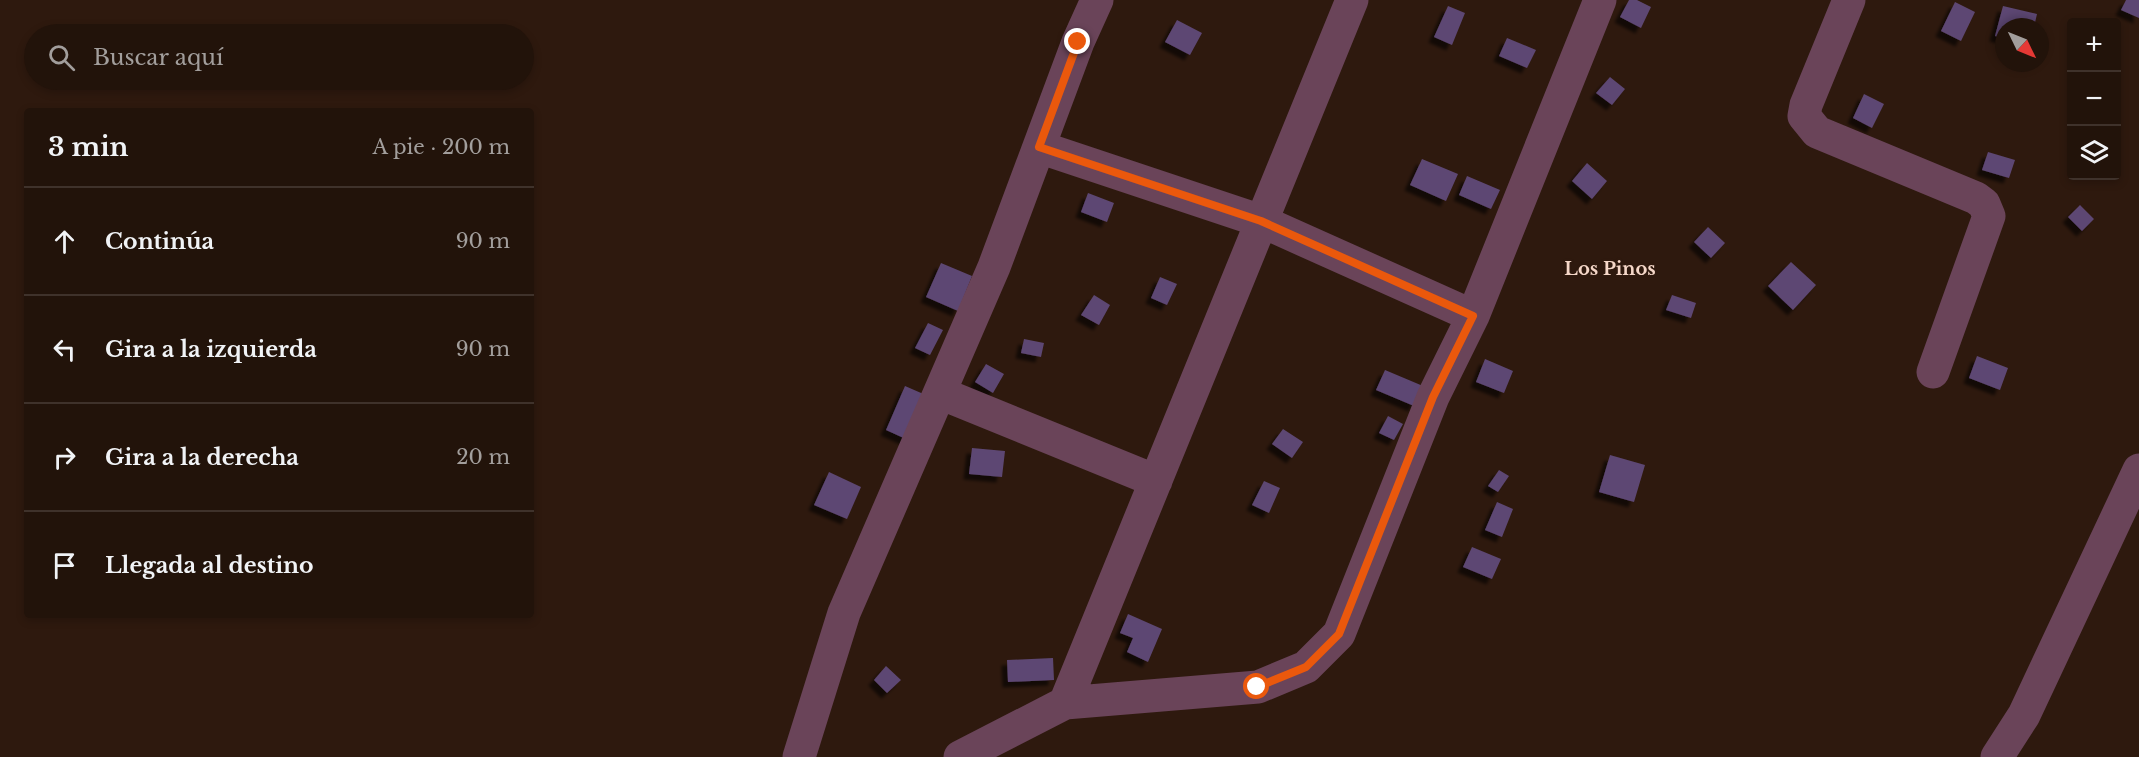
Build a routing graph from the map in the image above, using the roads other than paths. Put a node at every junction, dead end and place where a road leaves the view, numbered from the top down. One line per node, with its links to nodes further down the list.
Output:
1 (1097, 0): 5 (street)
2 (1352, 0): 6 (street)
3 (1600, 0): 7 (street)
4 (1849, 0): 8 (street)
5 (1039, 147): 6 (street); 9 (street)
6 (1261, 221): 7 (street); 11 (street)
7 (1473, 316): 12 (street)
8 (1933, 372)
9 (940, 393): 11 (street); 13 (street)
10 (2139, 470): 15 (street)
11 (1156, 481): 12 (street)
12 (1065, 703): 14 (street)
13 (799, 757)
14 (960, 757)
15 (1997, 757)

